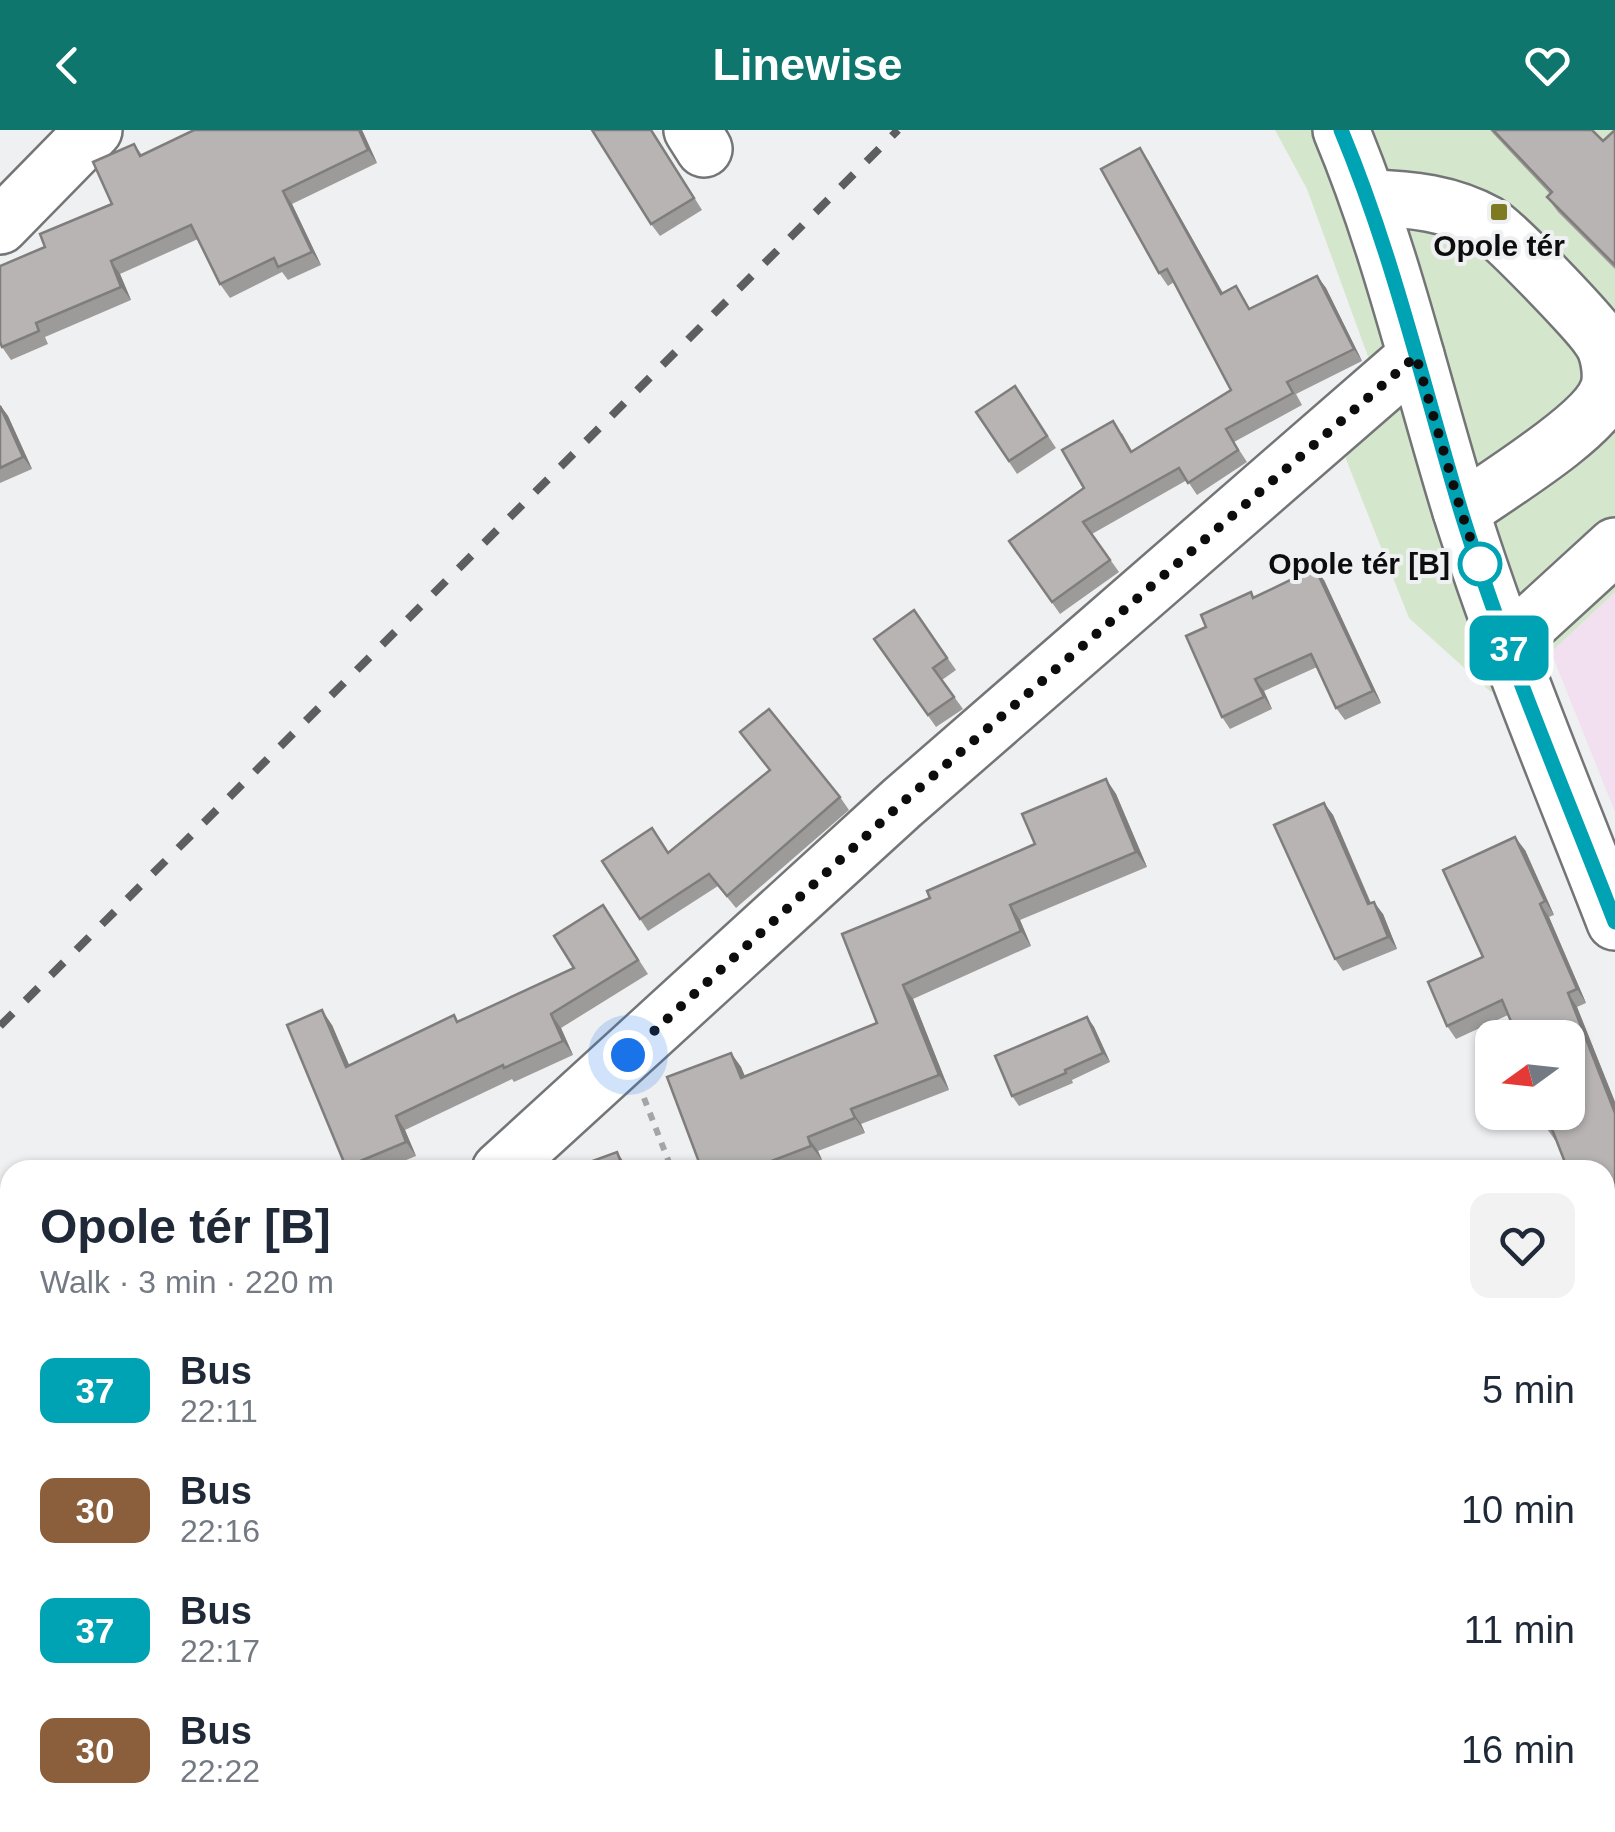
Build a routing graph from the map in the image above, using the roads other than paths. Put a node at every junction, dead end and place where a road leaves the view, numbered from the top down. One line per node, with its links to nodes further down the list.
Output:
1 (94, 130): 4 (street)
2 (1341, 130): 3 (street)
3 (1369, 198): 5 (street); 6 (street)
4 (0, 226)
5 (1416, 356): 6 (street); 10 (street)
6 (1461, 511): 8 (street)
7 (1615, 546): 8 (street)
8 (1508, 644): 9 (street)
9 (1615, 922)
10 (511, 1160)

